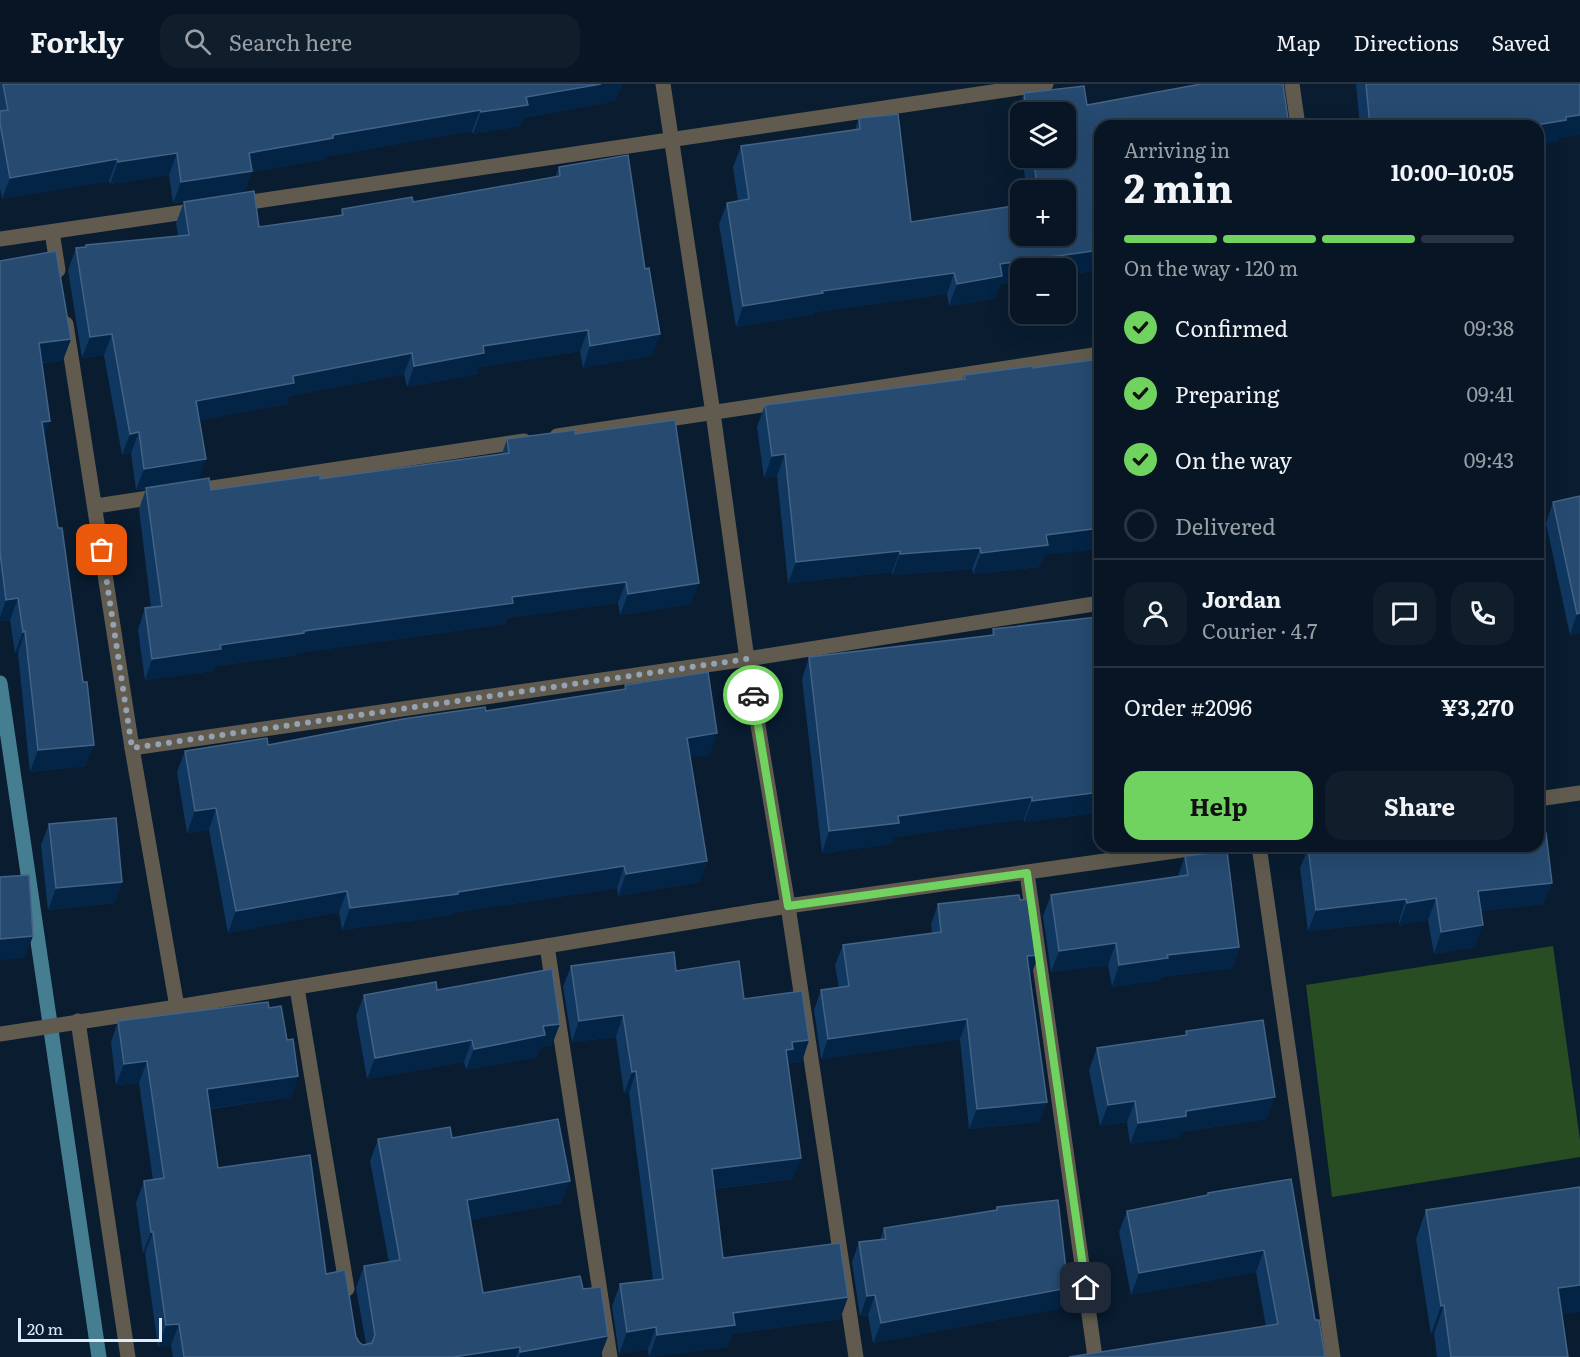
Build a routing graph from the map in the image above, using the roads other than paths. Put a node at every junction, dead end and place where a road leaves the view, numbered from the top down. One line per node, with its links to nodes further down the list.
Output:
1 (663, 84): 5 (street)
2 (1046, 84): 5 (street)
3 (1292, 84): 4 (street)
4 (1297, 120)
5 (671, 141): 6 (street); 11 (street)
6 (52, 232): 7 (street); 8 (street)
7 (0, 239)
8 (61, 289)
9 (64, 312): 12 (street)
10 (1094, 355): 11 (street)
11 (713, 413): 12 (street); 14 (street)
12 (96, 506): 15 (street)
13 (1094, 604): 14 (street)
14 (747, 659): 15 (street); 21 (street)
15 (132, 748): 24 (street)
16 (1580, 793): 17 (street)
17 (1544, 798)
18 (1169, 852): 20 (street)
19 (1260, 852): 32 (street)
20 (1027, 873): 21 (street); 31 (street)
21 (788, 906): 22 (street); 30 (street)
22 (547, 946): 23 (street); 29 (street)
23 (297, 987): 24 (street); 27 (street)
24 (177, 1007): 25 (street)
25 (78, 1021): 26 (street); 28 (street)
26 (0, 1034)
27 (349, 1299)
28 (128, 1357)
29 (610, 1357)
30 (856, 1357)
31 (1095, 1357)
32 (1333, 1357)

